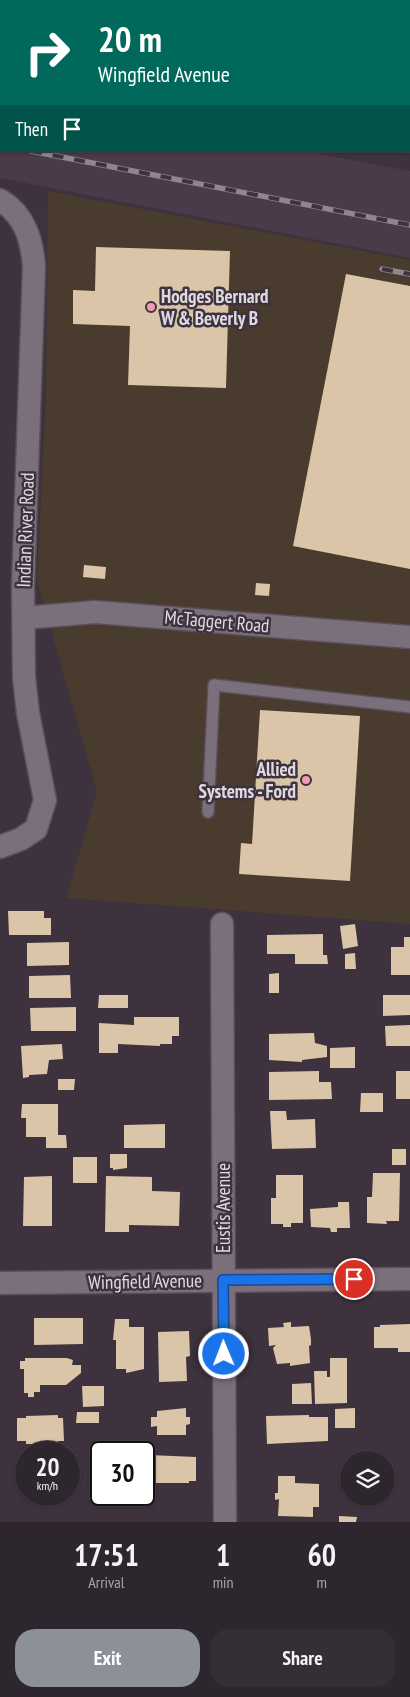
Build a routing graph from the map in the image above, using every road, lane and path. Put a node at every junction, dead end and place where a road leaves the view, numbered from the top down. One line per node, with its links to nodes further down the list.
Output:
1 (0, 200): 2 (street, Indian River Road)
2 (24, 618): 3 (street, McTaggert Road); 6 (street, Indian River Road)
3 (410, 637)
4 (410, 707): 5 (lane)
5 (208, 812)
6 (0, 847)
7 (222, 924): 9 (street, Eustis Avenue)
8 (410, 1279): 9 (street, Wingfield Avenue)
9 (223, 1280): 10 (street, Wingfield Avenue); 11 (street, Eustis Avenue)
10 (0, 1283)
11 (225, 1522)

